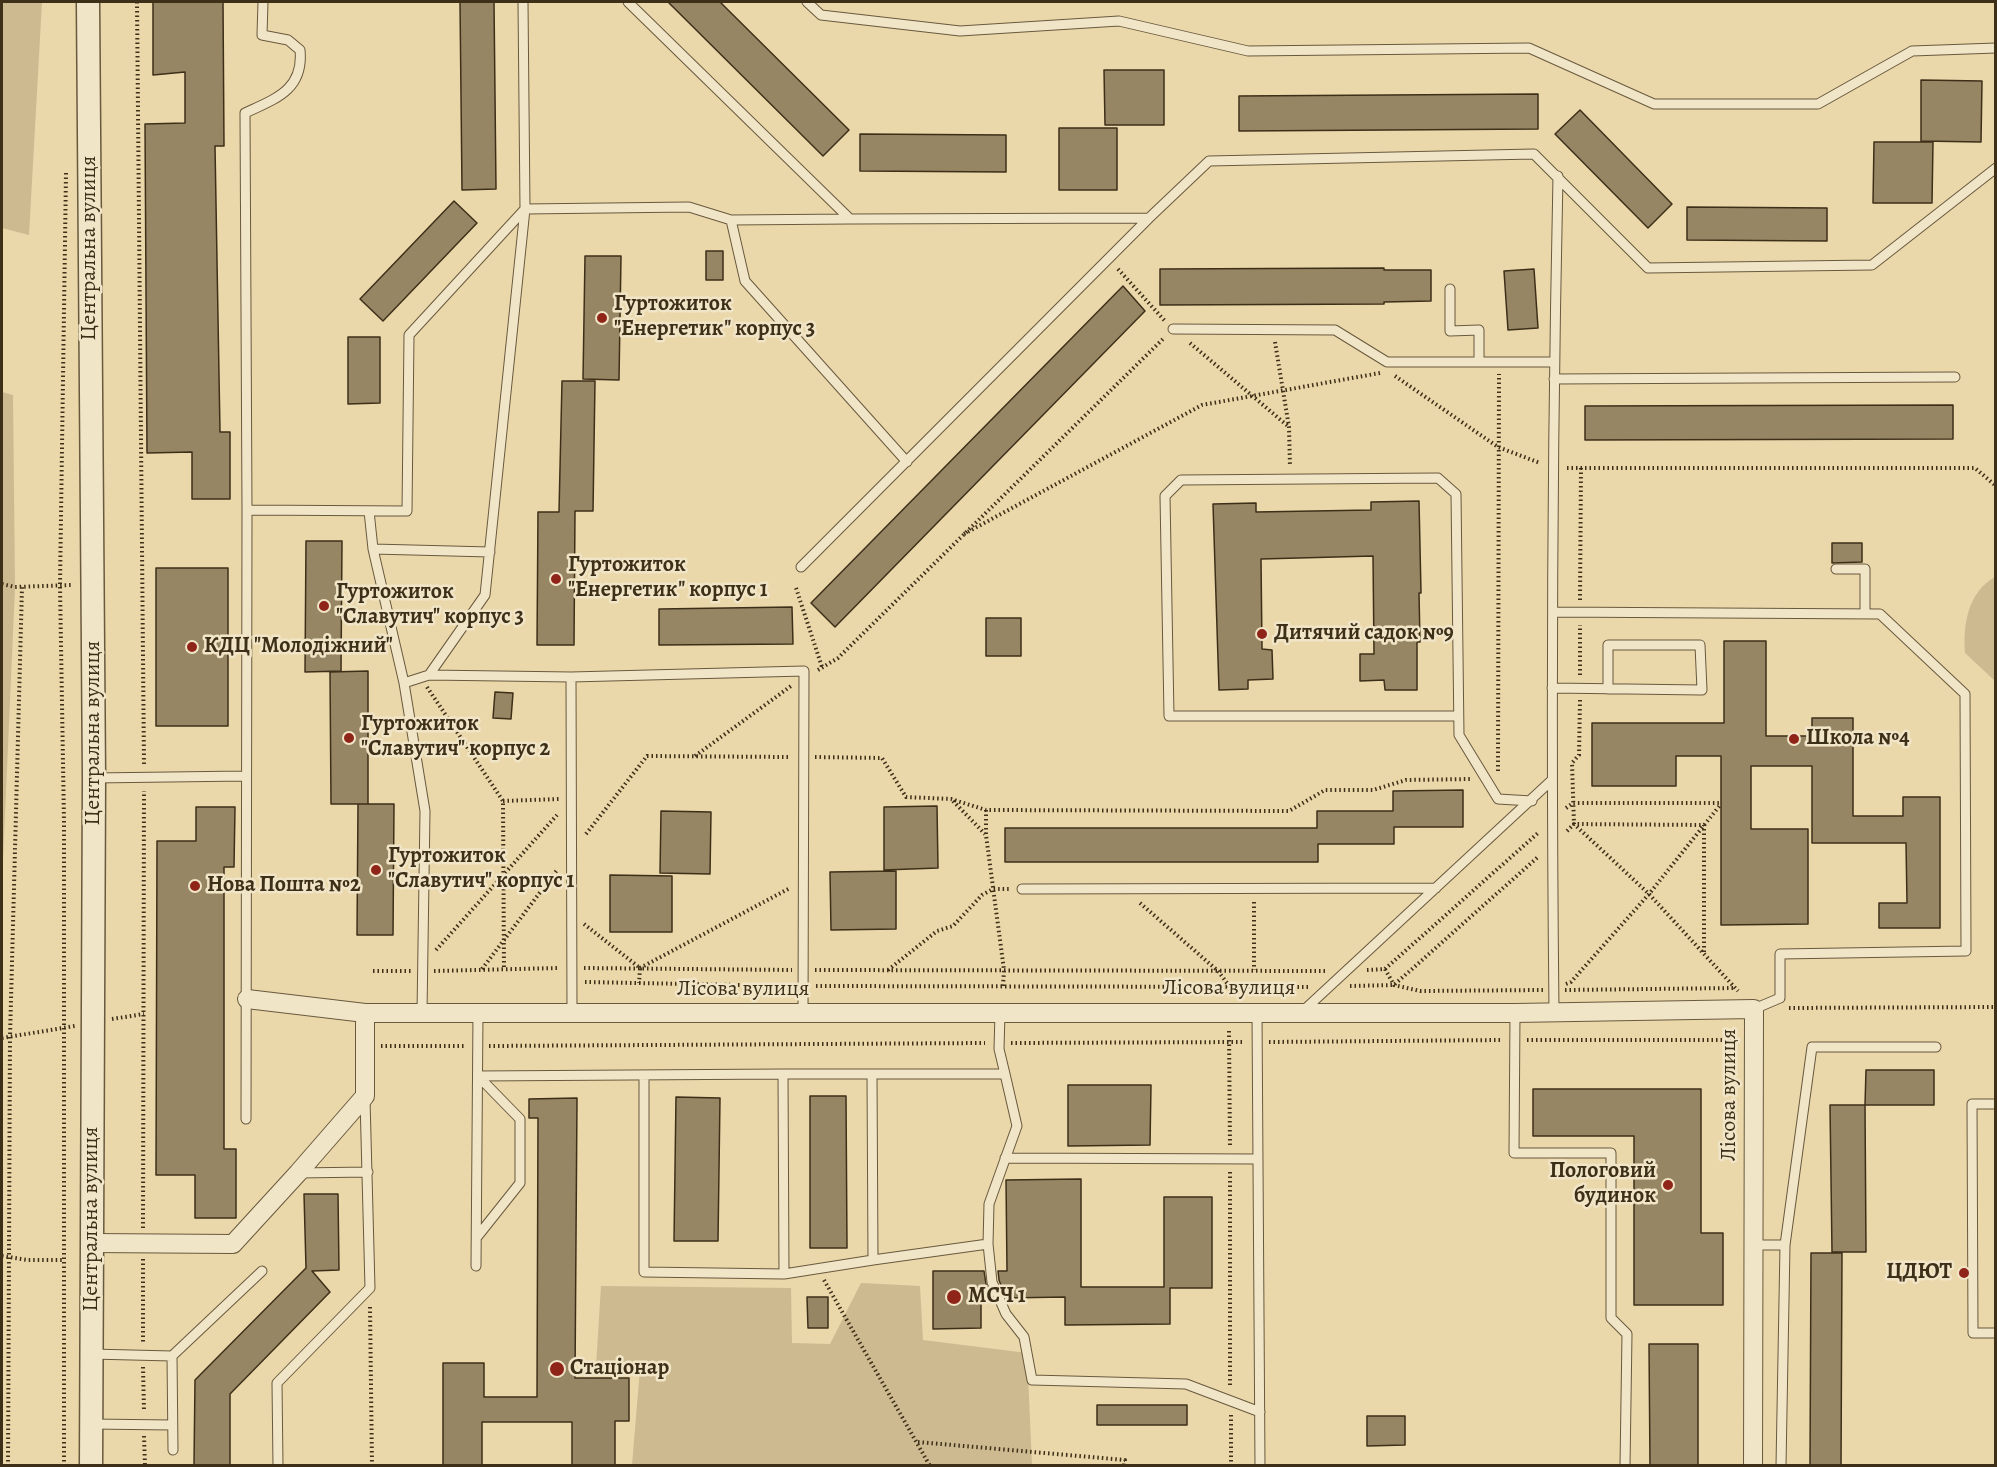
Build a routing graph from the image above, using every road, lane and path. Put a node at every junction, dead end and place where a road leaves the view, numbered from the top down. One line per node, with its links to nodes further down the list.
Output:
1 (88, 2): 42 (street, Центральна вулиця)
2 (137, 2): 60 (path)
3 (263, 2): 33 (lane)
4 (523, 2): 11 (lane)
5 (628, 2): 13 (lane)
6 (807, 2): 7 (lane)
7 (1995, 48)
8 (66, 168): 41 (path)
9 (1995, 168): 10 (lane)
10 (1558, 176): 12 (lane); 21 (lane)
11 (525, 209): 14 (lane); 34 (lane); 37 (lane)
12 (1149, 218): 13 (lane); 15 (lane)
13 (850, 219): 14 (lane)
14 (731, 220): 28 (lane)
15 (1109, 259): 17 (path); 28 (lane)
16 (1450, 289): 19 (lane)
17 (1173, 329): 18 (lane); 25 (path); 35 (path)
18 (1273, 330): 19 (lane); 24 (path)
19 (1479, 361): 20 (lane)
20 (1499, 361): 21 (lane); 27 (path)
21 (1554, 362): 23 (lane)
22 (1955, 377): 23 (lane)
23 (1554, 379): 29 (lane)
24 (1283, 390): 25 (path); 26 (path); 27 (path)
25 (1252, 396): 26 (path); 35 (path)
26 (1289, 427): 31 (path)
27 (1498, 447): 29 (path); 66 (path)
28 (907, 462): 38 (lane)
29 (1554, 468): 30 (path); 45 (lane)
30 (1581, 468): 32 (path); 46 (path)
31 (1290, 479): 56 (lane); 56 (lane)
32 (1995, 486)
33 (247, 510): 34 (lane); 59 (lane)
34 (369, 511): 36 (lane)
35 (964, 534): 48 (path)
36 (373, 549): 37 (lane); 52 (lane)
37 (490, 552): 49 (lane)
38 (801, 567)
39 (1836, 569): 47 (lane)
40 (2, 584): 43 (path)
41 (60, 585): 42 (path); 43 (path); 144 (path)
42 (93, 585): 61 (street, Центральна вулиця)
43 (22, 587): 143 (path)
44 (796, 588): 48 (path)
45 (1553, 612): 46 (lane); 53 (lane)
46 (1580, 612): 47 (lane); 54 (path)
47 (1865, 614): 106 (lane)
48 (822, 667): 51 (path)
49 (425, 676): 50 (lane); 52 (lane); 67 (path)
50 (571, 677): 51 (lane); 64 (lane)
51 (804, 677): 57 (path); 58 (lane)
52 (404, 683): 89 (lane)
53 (1552, 688): 54 (lane); 63 (lane)
54 (1580, 688): 55 (lane); 69 (path)
55 (1608, 689): 55 (lane)
56 (1458, 716): 62 (lane)
57 (695, 757): 58 (path); 76 (path)
58 (803, 757): 65 (path); 78 (lane)
59 (246, 776): 60 (lane); 104 (lane)
60 (144, 777): 61 (lane); 138 (path)
61 (94, 778): 137 (street, Центральна вулиця)
62 (1485, 779): 66 (lane); 70 (path)
63 (1552, 780): 68 (lane); 71 (lane)
64 (572, 798): 67 (path); 76 (lane); 77 (path)
65 (951, 799): 70 (path); 74 (path)
66 (1498, 799): 68 (lane)
67 (503, 801): 77 (path)
68 (1532, 801): 81 (lane)
69 (1573, 803): 71 (path); 72 (path); 73 (path)
70 (986, 810): 74 (path)
71 (1552, 820): 75 (lane); 97 (path)
72 (1574, 825): 73 (path); 75 (path); 83 (path)
73 (1704, 825): 83 (path); 86 (path)
74 (986, 835): 79 (path)
75 (1552, 844): 102 (path); 103 (lane)
76 (572, 852): 84 (lane); 85 (path)
77 (502, 875): 85 (path); 89 (path)
78 (803, 880): 88 (path); 92 (lane)
79 (993, 888): 82 (path); 93 (path); 94 (path)
80 (1254, 888): 81 (lane); 82 (lane); 95 (path)
81 (1436, 888): 97 (lane)
82 (1022, 889)
83 (1649, 894): 86 (path); 103 (path)
84 (572, 914): 87 (lane); 88 (path)
85 (503, 940): 90 (path); 91 (path)
86 (1704, 953): 106 (path)
87 (572, 968): 88 (path); 91 (path); 98 (lane)
88 (640, 968): 92 (path); 99 (path)
89 (422, 969): 90 (path); 96 (path); 108 (lane)
90 (481, 970): 91 (path)
91 (504, 970)
92 (803, 970): 93 (path); 100 (lane)
93 (888, 970): 94 (path)
94 (1004, 970): 95 (path); 101 (path)
95 (1254, 970): 97 (path)
96 (373, 971)
97 (1346, 971): 102 (lane)
98 (572, 981): 99 (path); 115 (lane)
99 (639, 983): 100 (path)
100 (803, 986): 101 (path); 116 (lane)
101 (1003, 986): 102 (path)
102 (1329, 987): 112 (lane)
103 (1554, 990): 107 (lane)
104 (247, 999): 114 (street, Лісова вулиця); 131 (lane)
105 (1995, 1007): 106 (path)
106 (1754, 1009): 107 (street, Лісова вулиця); 118 (street, Лісова вулиця)
107 (1554, 1012): 113 (street, Лісова вулиця)
108 (422, 1013): 109 (street, Лісова вулиця); 114 (street, Лісова вулиця)
109 (478, 1013): 115 (street, Лісова вулиця); 122 (lane)
110 (1000, 1013): 111 (street, Лісова вулиця); 116 (street, Лісова вулиця); 120 (lane)
111 (1257, 1013): 112 (street, Лісова вулиця); 119 (lane)
112 (1300, 1013): 113 (street, Лісова вулиця)
113 (1515, 1013): 117 (lane)
114 (365, 1014): 121 (street)
115 (572, 1014): 116 (street, Лісова вулиця)
116 (803, 1014)
117 (1515, 1040): 118 (path); 119 (path); 170 (lane)
118 (1754, 1040): 140 (street, Лісова вулиця)
119 (1257, 1042): 120 (path); 133 (lane)
120 (1000, 1043): 122 (path); 126 (lane)
121 (365, 1046): 122 (path); 129 (street)
122 (478, 1046): 128 (lane)
123 (1936, 1047): 141 (lane)
124 (783, 1074): 125 (lane); 127 (lane); 149 (lane)
125 (872, 1074): 126 (lane); 145 (lane)
126 (1005, 1074): 132 (lane)
127 (644, 1075): 128 (lane); 149 (lane)
128 (478, 1076): 136 (lane); 136 (lane)
129 (365, 1096): 134 (street); 135 (lane)
130 (1995, 1104): 151 (lane)
131 (246, 1119)
132 (1005, 1158): 133 (lane); 139 (lane)
133 (1258, 1159): 155 (lane)
134 (298, 1173): 135 (lane); 138 (street)
135 (368, 1173): 150 (lane)
136 (477, 1237): 146 (lane)
137 (91, 1243): 138 (street); 152 (street, Центральна вулиця)
138 (143, 1243): 153 (path)
139 (988, 1244): 145 (lane); 155 (lane)
140 (1755, 1245): 141 (lane); 171 (street, Лісова вулиця)
141 (1785, 1245): 172 (lane)
142 (2, 1256): 143 (path)
143 (9, 1257): 144 (path); 161 (path)
144 (63, 1260): 162 (path)
145 (873, 1260): 147 (lane)
146 (476, 1266)
147 (818, 1269): 149 (lane); 159 (path)
148 (262, 1271): 154 (lane)
149 (784, 1274)
150 (370, 1288): 165 (lane); 166 (path)
151 (1995, 1333)
152 (92, 1354): 153 (lane); 156 (street, Центральна вулиця)
153 (143, 1355): 154 (lane); 157 (path)
154 (172, 1356): 158 (lane)
155 (1260, 1412): 169 (lane)
156 (91, 1424): 157 (lane); 163 (street, Центральна вулиця)
157 (144, 1425): 158 (lane); 164 (path)
158 (172, 1425): 160 (lane)
159 (917, 1442): 167 (path); 168 (path)
160 (172, 1450)
161 (8, 1466)
162 (64, 1466)
163 (91, 1466)
164 (145, 1466)
165 (278, 1466)
166 (372, 1466)
167 (930, 1466)
168 (1124, 1466)
169 (1260, 1466)
170 (1625, 1466)
171 (1753, 1466)
172 (1781, 1466)

